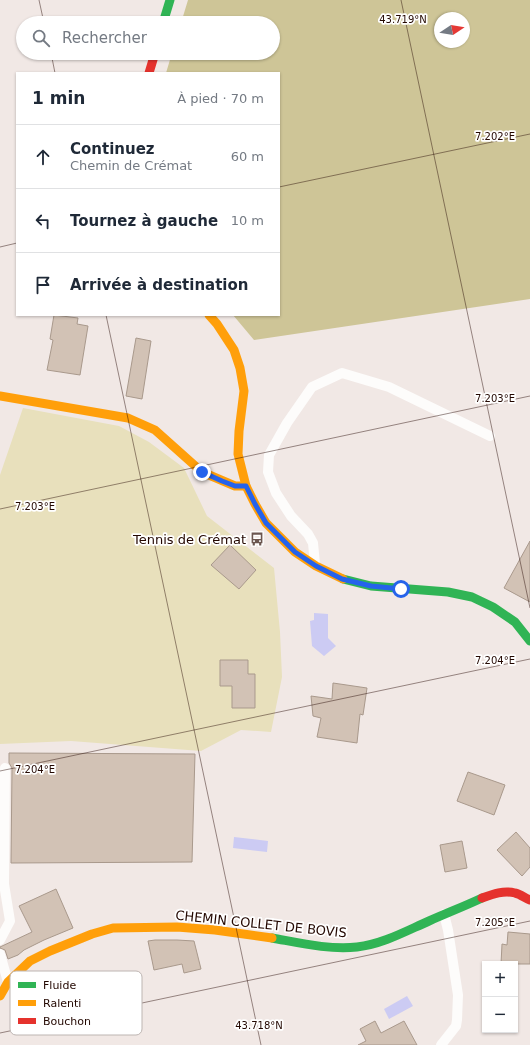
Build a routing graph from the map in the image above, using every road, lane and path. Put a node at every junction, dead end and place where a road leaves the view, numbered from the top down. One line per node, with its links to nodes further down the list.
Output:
1 (170, 0): 2 (street)
2 (165, 16)
3 (153, 60): 4 (street)
4 (149, 72)
5 (210, 316): 8 (street)
6 (0, 396): 8 (street)
7 (490, 436): 9 (lane)
8 (246, 486): 9 (street)
9 (316, 566): 10 (street)
10 (530, 641)
11 (6, 768): 14 (lane)
12 (530, 900): 13 (street, CHEMIN COLLET DE BOVIS)
13 (444, 914): 16 (street, CHEMIN COLLET DE BOVIS); 19 (lane)
14 (0, 940)
15 (0, 954): 17 (lane)
16 (20, 971)
17 (8, 982): 18 (street, CHEMIN COLLET DE BOVIS)
18 (0, 996)
19 (441, 1045)

